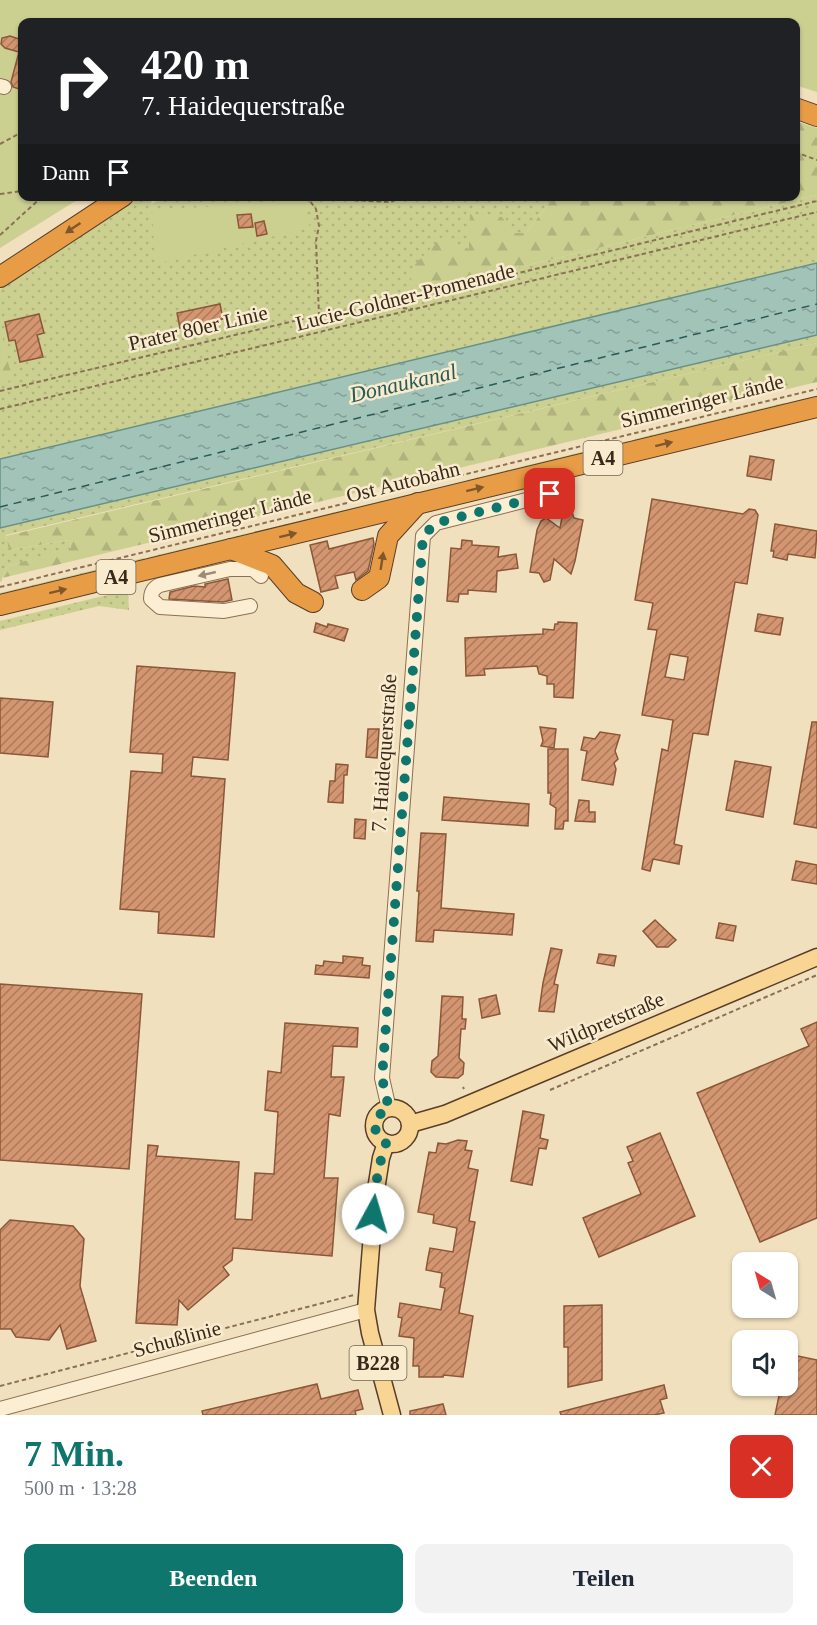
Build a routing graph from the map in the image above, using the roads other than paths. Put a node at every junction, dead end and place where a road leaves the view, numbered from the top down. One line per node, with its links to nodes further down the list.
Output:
1 (800, 110): 2 (highway)
2 (817, 116)
3 (116, 201): 4 (highway, one-way to 4)
4 (0, 278)
5 (817, 407): 7 (highway, Ost Autobahn / A4, one-way to 5)
6 (550, 494): 15 (street, 7. Haidequerstraße)
7 (418, 503): 8 (highway, Ost Autobahn / A4, one-way to 7); 10 (highway, one-way to 7)
8 (231, 549): 11 (highway); 12 (highway, Ost Autobahn / A4, one-way to 8)
9 (261, 576): 13 (street, one-way to 13)
10 (362, 590)
11 (313, 602)
12 (0, 605)
13 (250, 606)
14 (817, 957): 16 (main road, Wildpretstraße)
15 (389, 1109): 16 (main road); 17 (main road)
16 (410, 1124): 17 (main road)
17 (386, 1143): 18 (main road, B228)
18 (366, 1302): 19 (street, Schußlinie); 20 (main road, B228)
19 (0, 1408)
20 (392, 1415)

